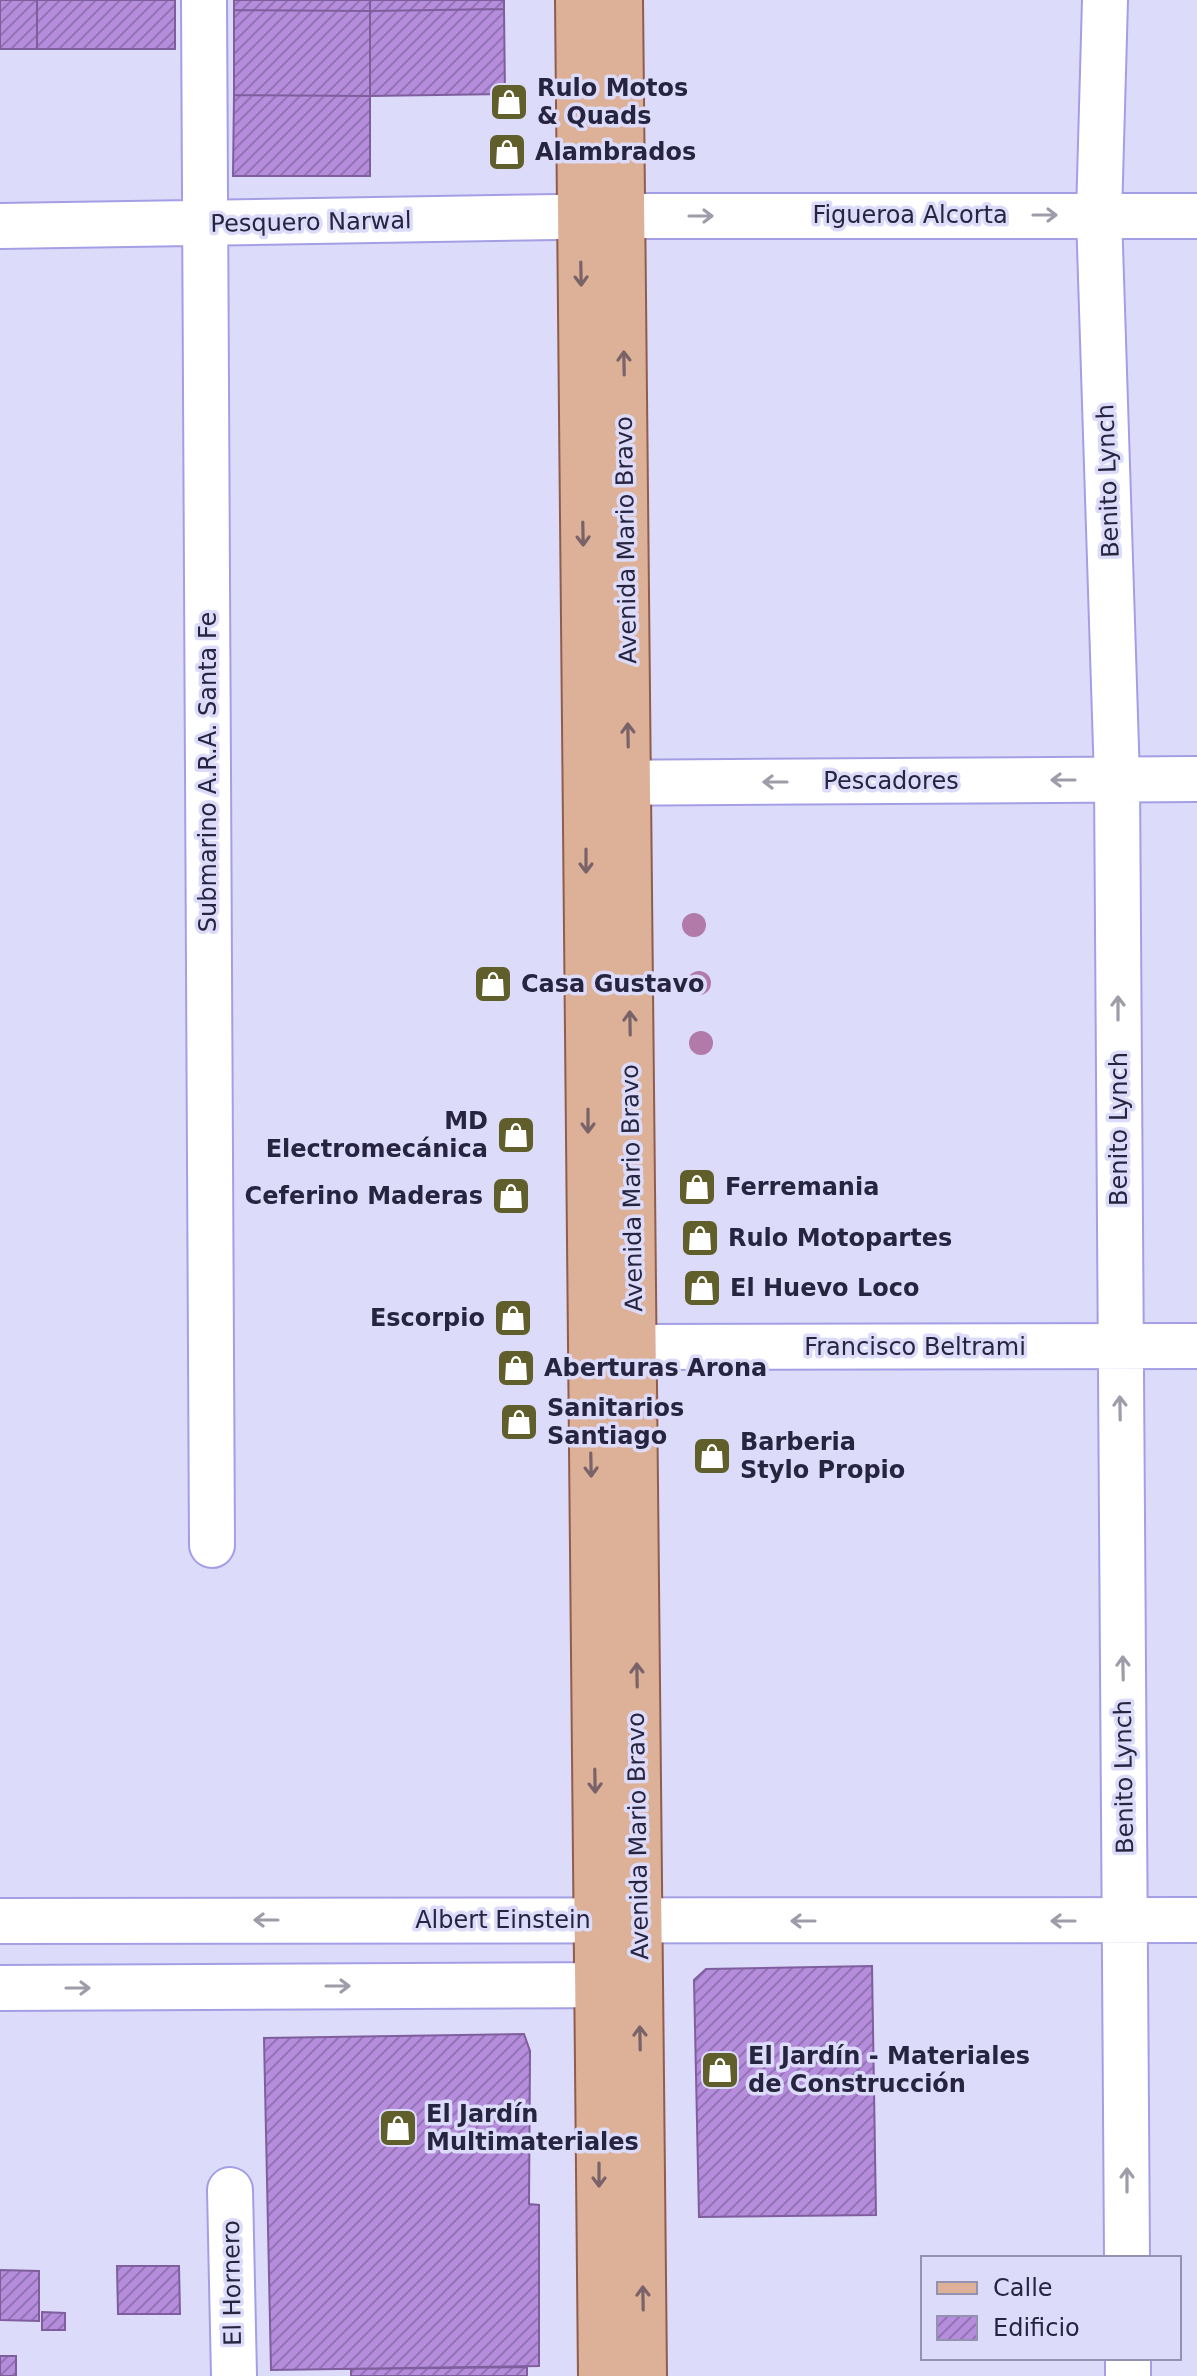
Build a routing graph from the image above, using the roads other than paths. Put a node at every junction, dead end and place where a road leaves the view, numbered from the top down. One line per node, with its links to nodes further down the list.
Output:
1 (204, 0): 9 (street, Submarino A.R.A. Santa Fe)
2 (578, 0): 8 (main road, Avenida Mario Bravo)
3 (620, 0): 6 (main road, Avenida Mario Bravo)
4 (1105, 0): 5 (street, Benito Lynch)
5 (1099, 215): 6 (street, Figueroa Alcorta, one-way to 5); 7 (street, Figueroa Alcorta); 11 (street, Benito Lynch)
6 (623, 216): 8 (street, Pesquero Narwal); 14 (main road, Avenida Mario Bravo, one-way to 6)
7 (1197, 216)
8 (580, 218): 9 (street, Pesquero Narwal); 13 (main road, Avenida Mario Bravo, one-way to 13)
9 (205, 223): 10 (street, Pesquero Narwal); 18 (street, Submarino A.R.A. Santa Fe)
10 (0, 226)
11 (1117, 779): 12 (street, Pescadores); 14 (street, Pescadores, one-way to 14); 17 (street, Benito Lynch, one-way to 11)
12 (1197, 779)
13 (585, 783): 14 (street, Pescadores); 19 (main road, Avenida Mario Bravo, one-way to 19)
14 (628, 783): 16 (main road, Avenida Mario Bravo, one-way to 14)
15 (1197, 1346): 17 (street, Francisco Beltrami)
16 (633, 1347): 17 (street, Francisco Beltrami); 22 (main road, Avenida Mario Bravo, one-way to 16)
17 (1120, 1347): 23 (street, Benito Lynch, one-way to 17)
18 (212, 1545)
19 (596, 1920): 21 (street, Albert Einstein, one-way to 21); 22 (street, Albert Einstein); 24 (main road, Avenida Mario Bravo)
20 (1197, 1920): 23 (street, Albert Einstein)
21 (0, 1921)
22 (639, 1921): 23 (street, Albert Einstein, one-way to 22); 25 (main road, Avenida Mario Bravo)
23 (1125, 1921): 28 (street, Benito Lynch, one-way to 23)
24 (597, 1985): 25 (street); 26 (street, one-way to 24); 30 (main road, Avenida Mario Bravo, one-way to 30)
25 (640, 1985): 31 (main road, Avenida Mario Bravo, one-way to 25)
26 (0, 1988)
27 (230, 2190): 29 (street, El Hornero)
28 (1127, 2256)
29 (234, 2376)
30 (601, 2376)
31 (644, 2376)

